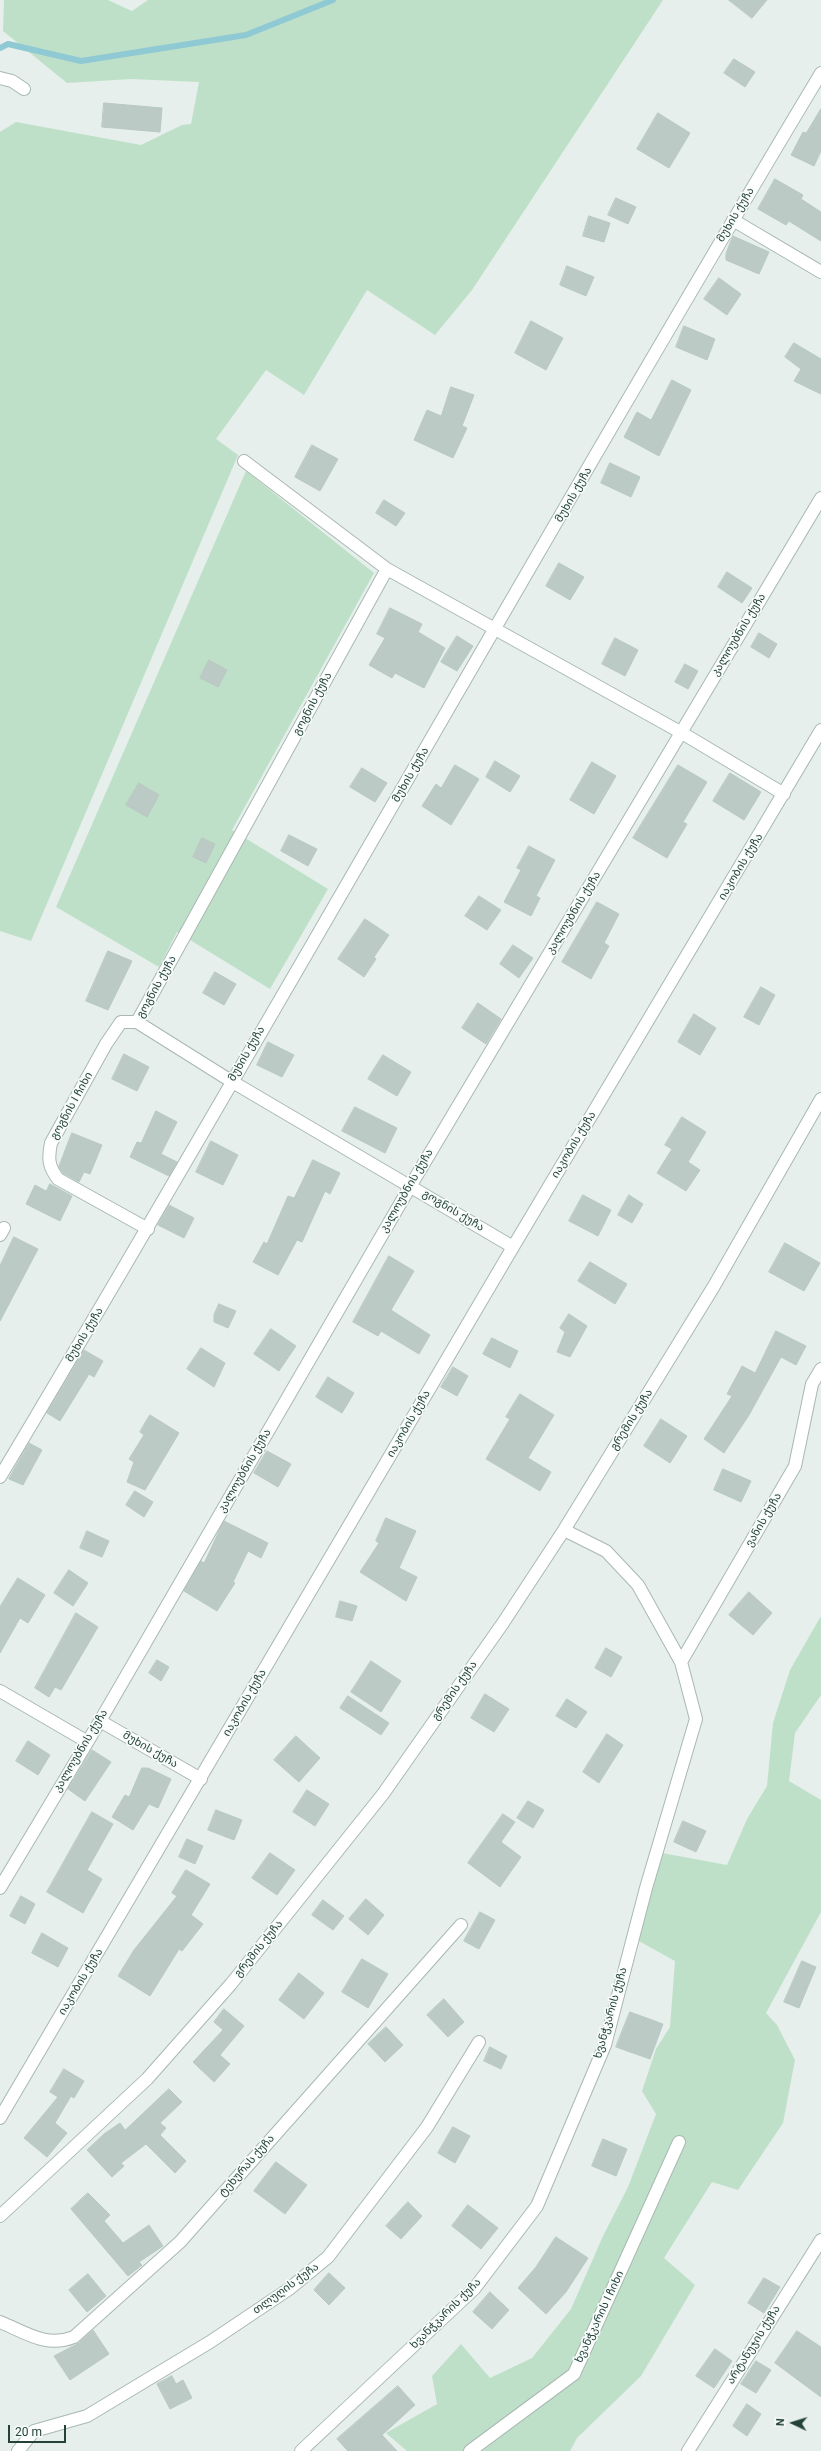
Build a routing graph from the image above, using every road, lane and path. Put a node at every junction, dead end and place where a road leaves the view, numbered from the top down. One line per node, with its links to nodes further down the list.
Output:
1 (821, 73): 4 (street, მუხის ქუჩა)
2 (0, 78): 3 (street)
3 (24, 90)
4 (733, 220): 5 (street); 9 (street, მუხის ქუჩა)
5 (821, 272)
6 (244, 461): 8 (street)
7 (821, 498): 11 (street, კალოუბნის ქუჩა)
8 (387, 569): 9 (street); 13 (street, გოგნის ქუჩა)
9 (497, 628): 11 (street); 14 (street, მუხის ქუჩა)
10 (821, 730): 12 (street, იაკობის ქუჩა)
11 (682, 733): 12 (street); 16 (street, კალოუბნის ქუჩა)
12 (784, 794): 18 (street, იაკობის ქუჩა)
13 (137, 1022): 14 (street, გოგნის ქუჩა); 17 (street, გოგნის I ჩიხი)
14 (231, 1081): 16 (street, გოგნის ქუჩა); 17 (street, მუხის ქუჩა)
15 (821, 1099): 21 (street, გრემის ქუჩა)
16 (411, 1185): 18 (street, გოგნის ქუჩა); 24 (street, კალოუბნის ქუჩა)
17 (148, 1229): 20 (street, მუხის ქუჩა)
18 (513, 1247): 26 (street, იაკობის ქუჩა)
19 (821, 1369): 22 (street, ვანის ქუჩა)
20 (0, 1477)
21 (564, 1530): 22 (street, ხვანჭკარის ქუჩა); 32 (street, გრემის ქუჩა)
22 (681, 1662): 36 (street, ხვანჭკარის ქუჩა)
23 (0, 1691): 25 (street)
24 (100, 1721): 25 (street, კალოუბნის ქუჩა); 26 (street, მუხის ქუჩა)
25 (86, 1741): 27 (street, კალოუბნის ქუჩა)
26 (201, 1779): 30 (street, იაკობის ქუჩა)
27 (0, 1888)
28 (461, 1925): 34 (street, ტეხურას ქუჩა)
29 (479, 2042): 35 (street, თლუღის ქუჩა)
30 (0, 2118)
31 (679, 2142): 37 (street, ხვანჭკარის I ჩიხი)
32 (0, 2216)
33 (821, 2240): 38 (street, არტანუჯის ქუჩა)
34 (0, 2322)
35 (18, 2451)
36 (301, 2451)
37 (470, 2451)
38 (688, 2451)

